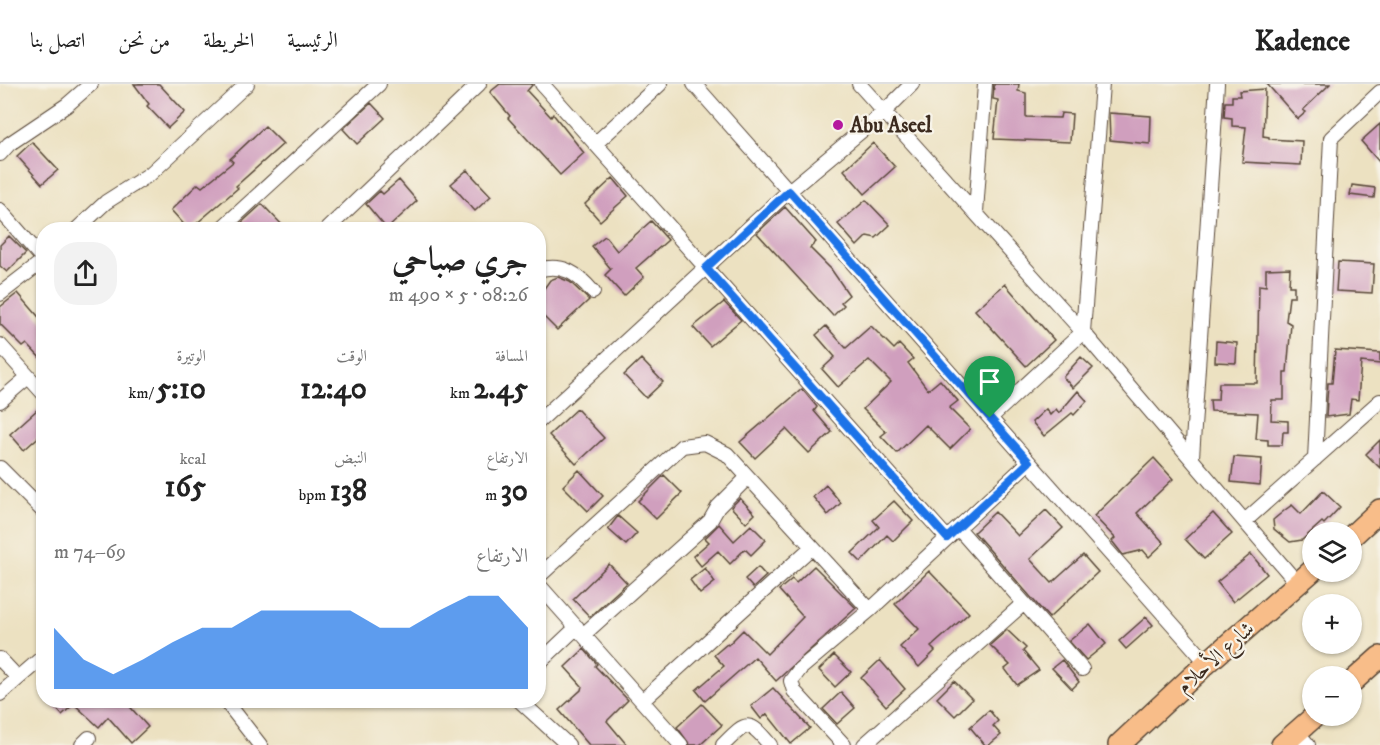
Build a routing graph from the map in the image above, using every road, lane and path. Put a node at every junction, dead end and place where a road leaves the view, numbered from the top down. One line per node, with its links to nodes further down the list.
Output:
1 (91, 84): 16 (street)
2 (247, 84): 20 (street)
3 (379, 84): 21 (street)
4 (479, 84): 22 (street)
5 (542, 84): 15 (street)
6 (660, 84): 15 (street)
7 (694, 84): 17 (street)
8 (858, 84): 14 (street)
9 (912, 84): 14 (street)
10 (985, 84): 19 (street)
11 (1102, 84): 29 (street)
12 (1217, 84): 37 (street)
13 (1380, 92): 38 (street)
14 (884, 112): 17 (street); 19 (street)
15 (596, 144): 26 (street)
16 (0, 154)
17 (789, 191): 26 (street); 36 (street)
18 (0, 210): 23 (street)
19 (976, 212): 29 (street)
20 (85, 222)
21 (230, 222)
22 (334, 222)
23 (36, 252)
24 (36, 266): 28 (street)
25 (546, 268): 27 (street)
26 (706, 268): 35 (street); 47 (street)
27 (592, 292)
28 (0, 294)
29 (1083, 332): 36 (street); 37 (street)
30 (0, 345): 31 (street)
31 (28, 377): 32 (street); 33 (street)
32 (36, 386)
33 (0, 401)
34 (1380, 401): 38 (street)
35 (546, 415)
36 (990, 418): 39 (street)
37 (1192, 457): 44 (street)
38 (1314, 459): 44 (street)
39 (1029, 462): 46 (street); 60 (street)
40 (0, 468): 42 (street)
41 (748, 477): 48 (street); 49 (street); 55 (street)
42 (36, 504)
43 (1380, 510): 45 (main road)
44 (1245, 520): 50 (street)
45 (1362, 527)
46 (958, 528): 47 (street); 53 (street)
47 (947, 538): 54 (street)
48 (812, 547): 54 (street); 65 (street)
49 (546, 570)
50 (1302, 575)
51 (1302, 581): 60 (main road, شارع الأحلام)
52 (546, 593): 55 (street)
53 (1024, 603): 61 (street); 76 (street)
54 (870, 610): 75 (street)
55 (580, 631): 58 (street); 65 (street)
56 (1380, 657): 62 (main road)
57 (0, 658): 63 (street)
58 (546, 658)
59 (36, 663): 63 (street)
60 (1207, 663): 77 (main road, شارع الأحلام)
61 (1082, 669)
62 (1362, 673)
63 (18, 678): 64 (street)
64 (0, 694)
65 (642, 701): 72 (street)
66 (231, 708): 70 (street)
67 (528, 708): 71 (street)
68 (1307, 726): 69 (main road)
69 (1295, 741)
70 (261, 745)
71 (568, 745)
72 (681, 745)
73 (723, 745): 74 (street)
74 (770, 745)
75 (844, 745)
76 (864, 745)
77 (1119, 745)

